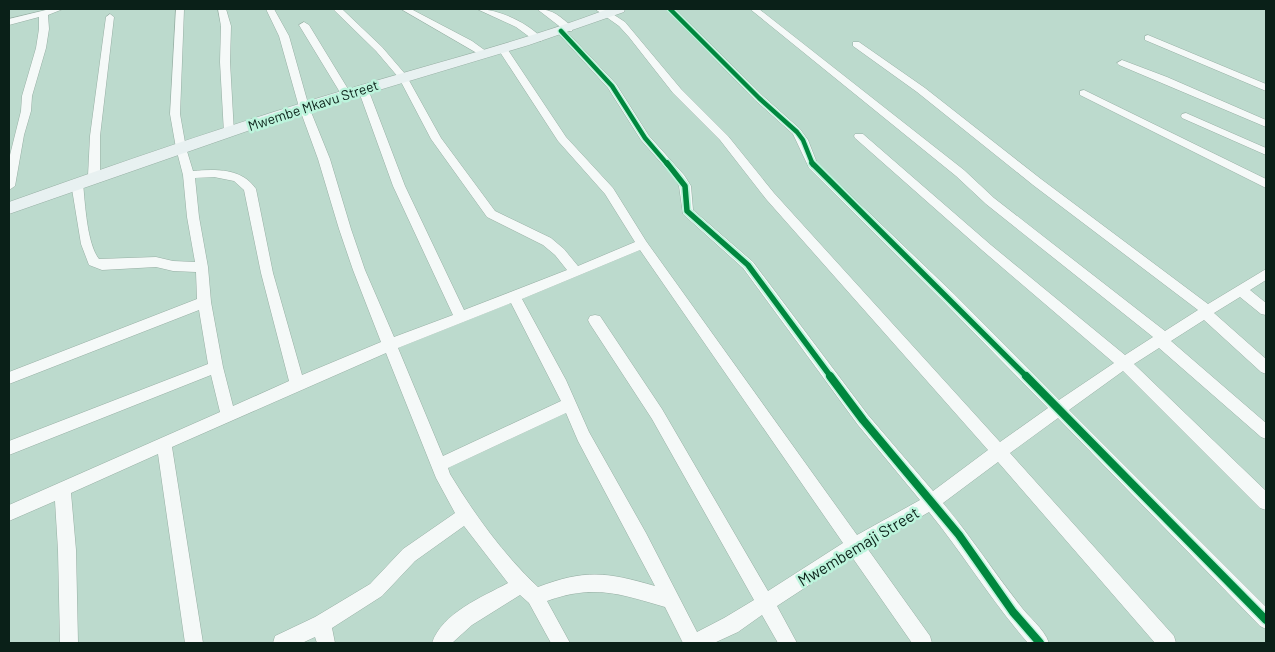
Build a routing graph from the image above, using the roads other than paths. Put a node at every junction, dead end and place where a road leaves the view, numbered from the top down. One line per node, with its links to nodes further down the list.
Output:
1 (59, 9): 12 (street)
2 (180, 9): 33 (street)
3 (222, 9): 31 (street)
4 (270, 9): 28 (street)
5 (337, 9): 23 (street)
6 (406, 9): 21 (street)
7 (482, 9): 17 (street)
8 (541, 9): 16 (street)
9 (670, 9): 60 (street)
10 (754, 9): 52 (street)
11 (608, 10): 16 (street, Mwembe Mkavu Street); 65 (street)
12 (43, 13): 14 (street); 39 (street)
13 (110, 17): 36 (street)
14 (9, 22)
15 (304, 25): 27 (street)
16 (565, 30): 17 (street, Mwembe Mkavu Street); 69 (street)
17 (538, 38): 20 (street, Mwembe Mkavu Street)
18 (1148, 38): 24 (street)
19 (856, 44): 49 (street)
20 (503, 49): 21 (street, Mwembe Mkavu Street); 41 (street)
21 (485, 54): 23 (street, Mwembe Mkavu Street)
22 (1122, 63): 30 (street)
23 (403, 77): 25 (street, Mwembe Mkavu Street); 43 (street)
24 (1266, 88)
25 (363, 89): 27 (street, Mwembe Mkavu Street); 50 (street)
26 (1084, 93): 38 (street)
27 (346, 94): 28 (street, Mwembe Mkavu Street)
28 (304, 107): 31 (street, Mwembe Mkavu Street); 53 (street)
29 (1186, 116): 34 (street)
30 (1266, 124)
31 (229, 132): 33 (street, Mwembe Mkavu Street)
32 (859, 136): 54 (street)
33 (181, 148): 35 (street); 36 (street, Mwembe Mkavu Street)
34 (1266, 152)
35 (189, 175): 42 (street); 58 (street)
36 (94, 176): 37 (street, Mwembe Mkavu Street)
37 (76, 183): 40 (street, Mwembe Mkavu Street); 42 (street)
38 (1266, 184)
39 (9, 186)
40 (9, 208)
41 (642, 244): 43 (street); 72 (street)
42 (202, 267): 47 (street)
43 (575, 271): 46 (street)
44 (1266, 274): 45 (street, Mwembemaji Street)
45 (1240, 290): 48 (street); 49 (street, Mwembemaji Street)
46 (514, 297): 50 (street); 59 (street)
47 (204, 302): 55 (street); 57 (street)
48 (1266, 310)
49 (1206, 311): 52 (street, Mwembemaji Street); 56 (street)
50 (461, 318): 53 (street)
51 (595, 320): 76 (street)
52 (1162, 339): 54 (street, Mwembemaji Street); 62 (street)
53 (389, 345): 58 (street); 66 (street)
54 (1124, 363): 60 (street, Mwembemaji Street); 68 (street)
55 (216, 367): 61 (street); 64 (street)
56 (1266, 368)
57 (9, 378)
58 (297, 384): 61 (street)
59 (570, 404): 66 (street); 75 (street)
60 (1060, 409): 65 (street, Mwembemaji Street); 77 (street)
61 (228, 414): 63 (street)
62 (1266, 432)
63 (164, 443): 67 (street); 81 (street)
64 (9, 448)
65 (998, 452): 69 (street, Mwembemaji Street); 90 (street)
66 (439, 465): 71 (street)
67 (62, 489): 70 (street); 80 (street)
68 (1266, 502)
69 (930, 503): 72 (street, Mwembemaji Street); 89 (street)
70 (9, 513)
71 (466, 515): 73 (street); 78 (street)
72 (854, 546): 76 (street, Mwembemaji Street); 88 (street)
73 (522, 584): 74 (street); 84 (street)
74 (535, 597): 75 (street); 85 (street)
75 (671, 600): 86 (street)
76 (764, 603): 79 (street, Mwembemaji Street); 87 (street)
77 (1266, 620)
78 (322, 624): 82 (street); 83 (street)
79 (712, 639): 86 (street, Mwembemaji Street)
80 (69, 643)
81 (194, 643)
82 (282, 643)
83 (326, 643)
84 (441, 643)
85 (561, 643)
86 (694, 643)
87 (788, 643)
88 (923, 643)
89 (1040, 643)
90 (1166, 643)

